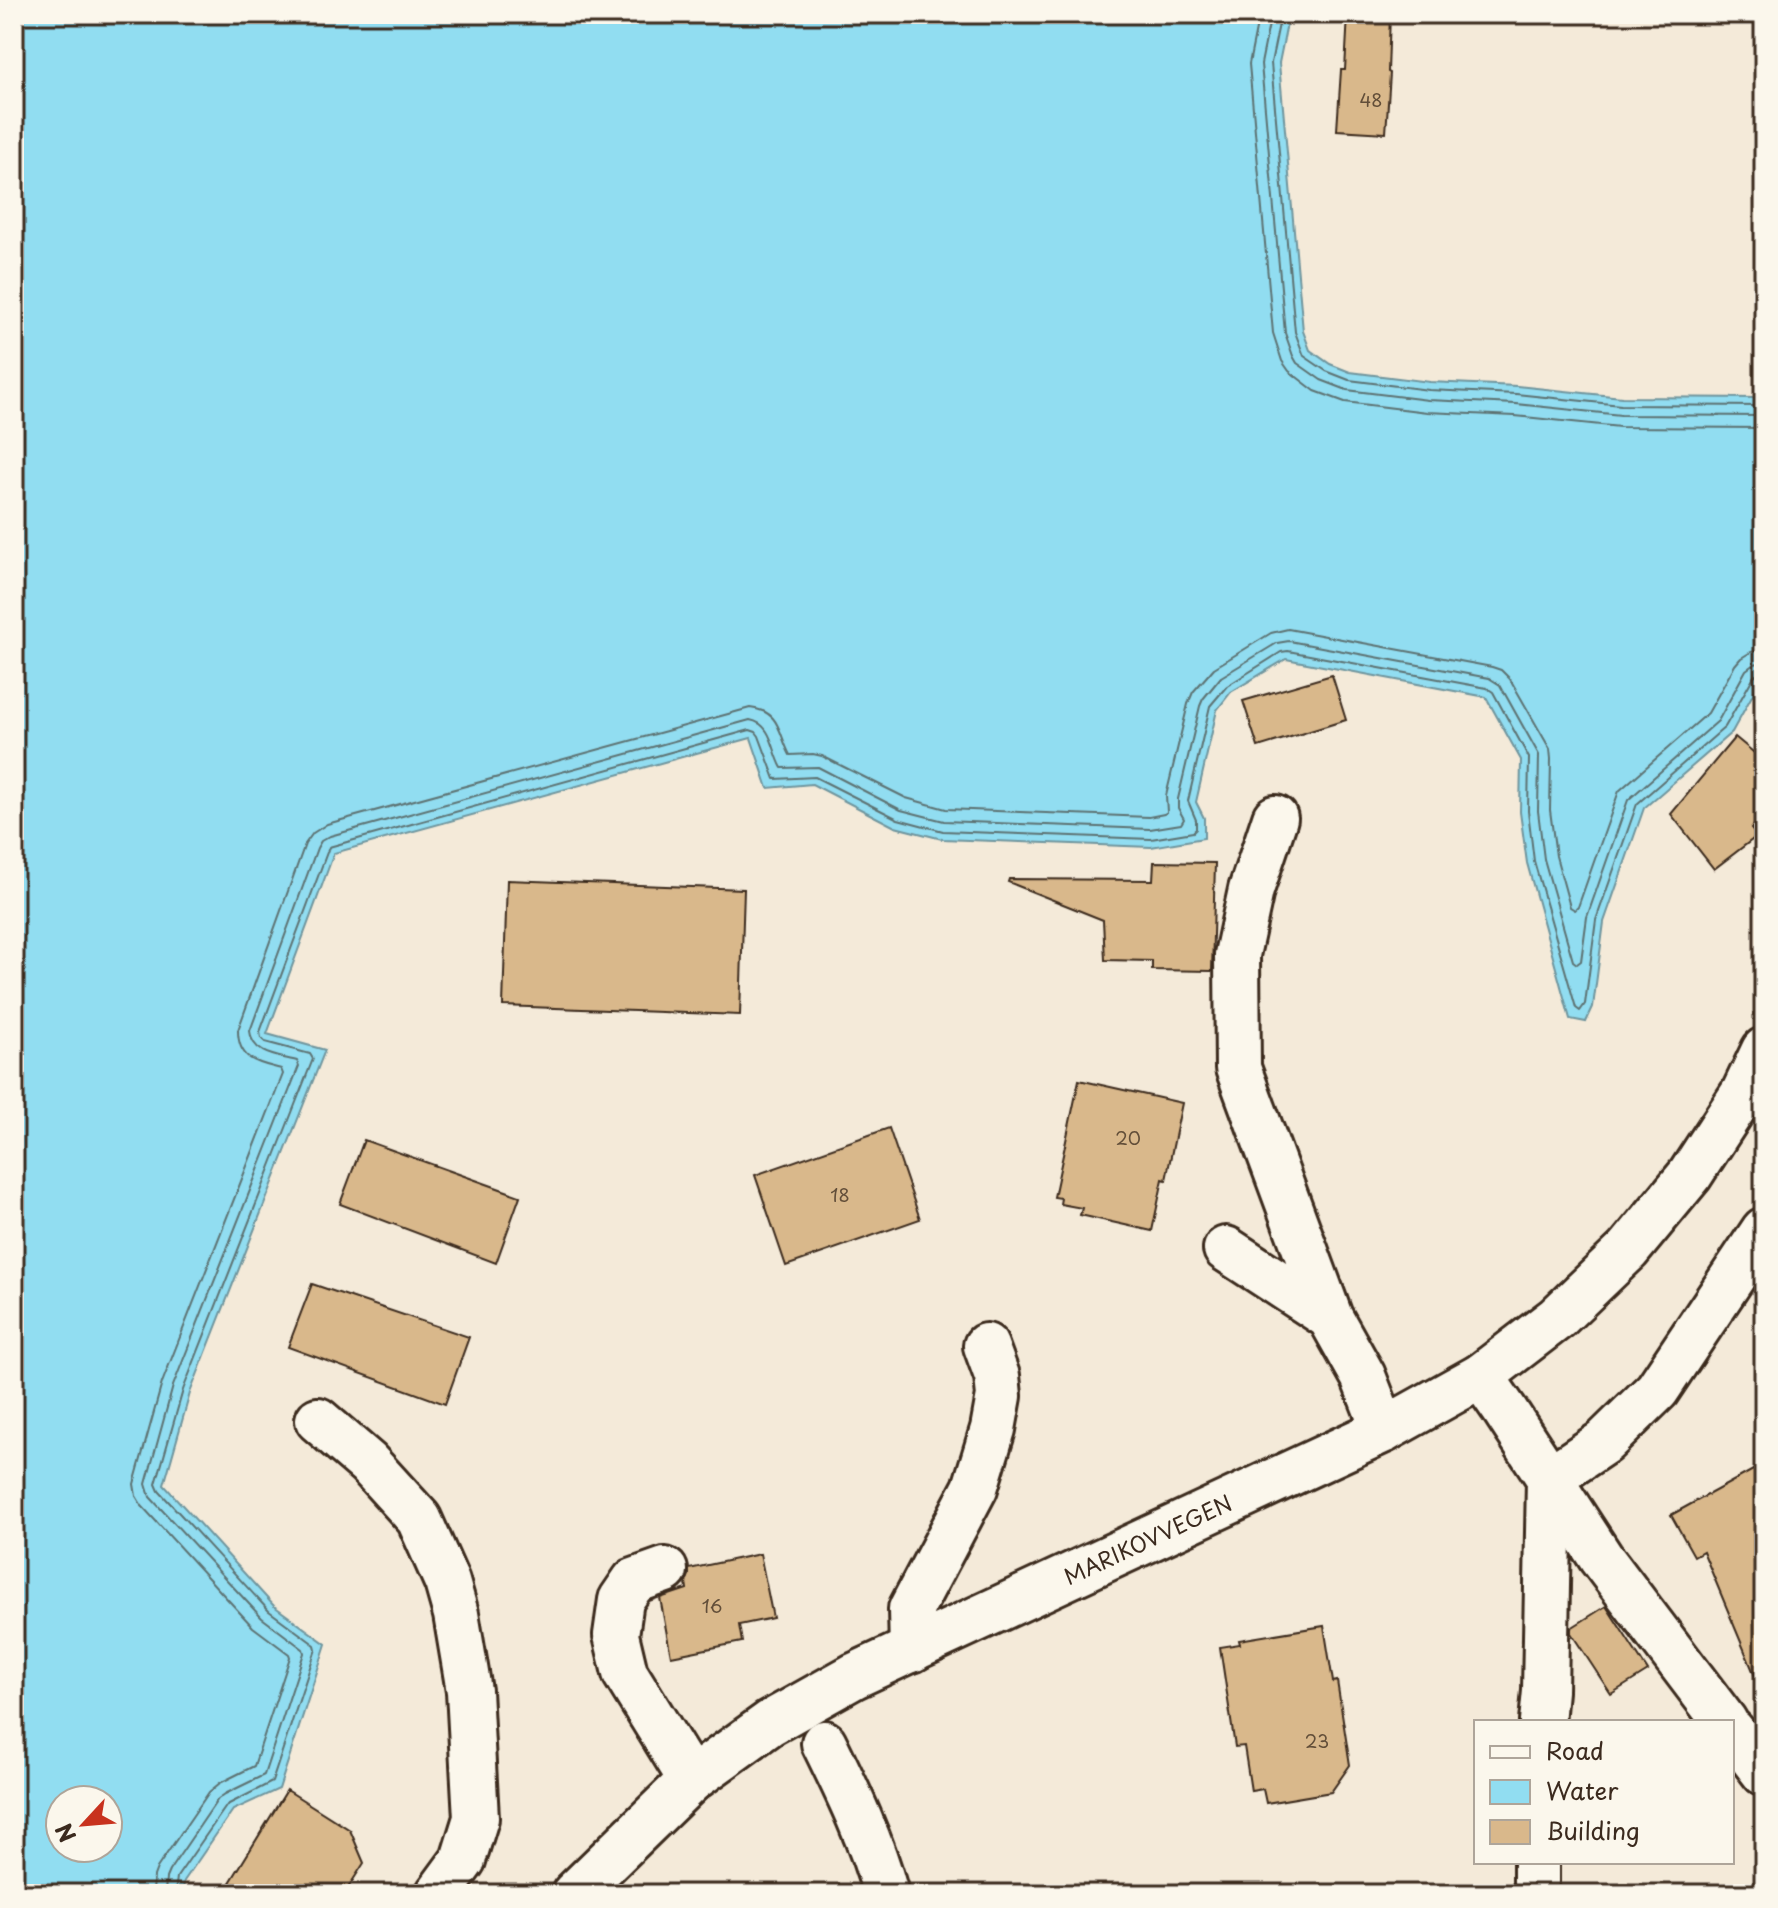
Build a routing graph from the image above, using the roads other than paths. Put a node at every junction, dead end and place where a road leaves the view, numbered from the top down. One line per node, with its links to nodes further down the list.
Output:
1 (1275, 818): 5 (main road)
2 (1764, 1050): 7 (main road, MARIKOVVEGEN)
3 (1764, 1230): 10 (main road)
4 (1226, 1249): 5 (main road)
5 (1330, 1317): 9 (main road)
6 (986, 1346): 12 (main road)
7 (1481, 1376): 9 (main road, MARIKOVVEGEN); 10 (main road)
8 (318, 1420): 19 (main road)
9 (1384, 1430): 12 (main road, MARIKOVVEGEN)
10 (1549, 1479): 13 (main road); 14 (main road)
11 (665, 1570): 18 (main road)
12 (912, 1650): 18 (main road, MARIKOVVEGEN)
13 (1542, 1720)
14 (1723, 1720)
15 (1734, 1734): 17 (main road)
16 (824, 1743): 21 (main road)
17 (1764, 1773)
18 (691, 1780): 20 (main road, MARIKOVVEGEN)
19 (438, 1894)
20 (574, 1894)
21 (886, 1894)

